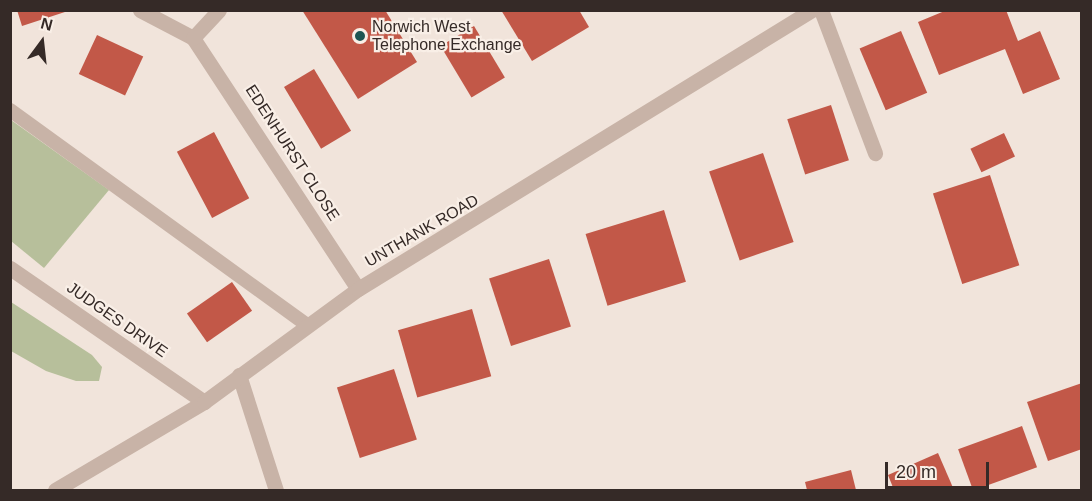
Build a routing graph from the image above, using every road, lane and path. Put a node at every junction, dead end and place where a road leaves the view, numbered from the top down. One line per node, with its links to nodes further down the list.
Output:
1 (140, 10): 5 (street, EDENHURST CLOSE)
2 (219, 10): 5 (street)
3 (813, 10): 9 (street, UNTHANK ROAD)
4 (821, 10): 7 (street)
5 (193, 38): 9 (street, EDENHURST CLOSE)
6 (10, 110): 10 (lane)
7 (875, 153)
8 (10, 267): 12 (street, JUDGES DRIVE)
9 (358, 289): 10 (street, UNTHANK ROAD)
10 (306, 324): 11 (street, UNTHANK ROAD)
11 (239, 375): 12 (street, UNTHANK ROAD); 14 (street)
12 (204, 402): 13 (street, UNTHANK ROAD)
13 (55, 490)
14 (276, 490)

